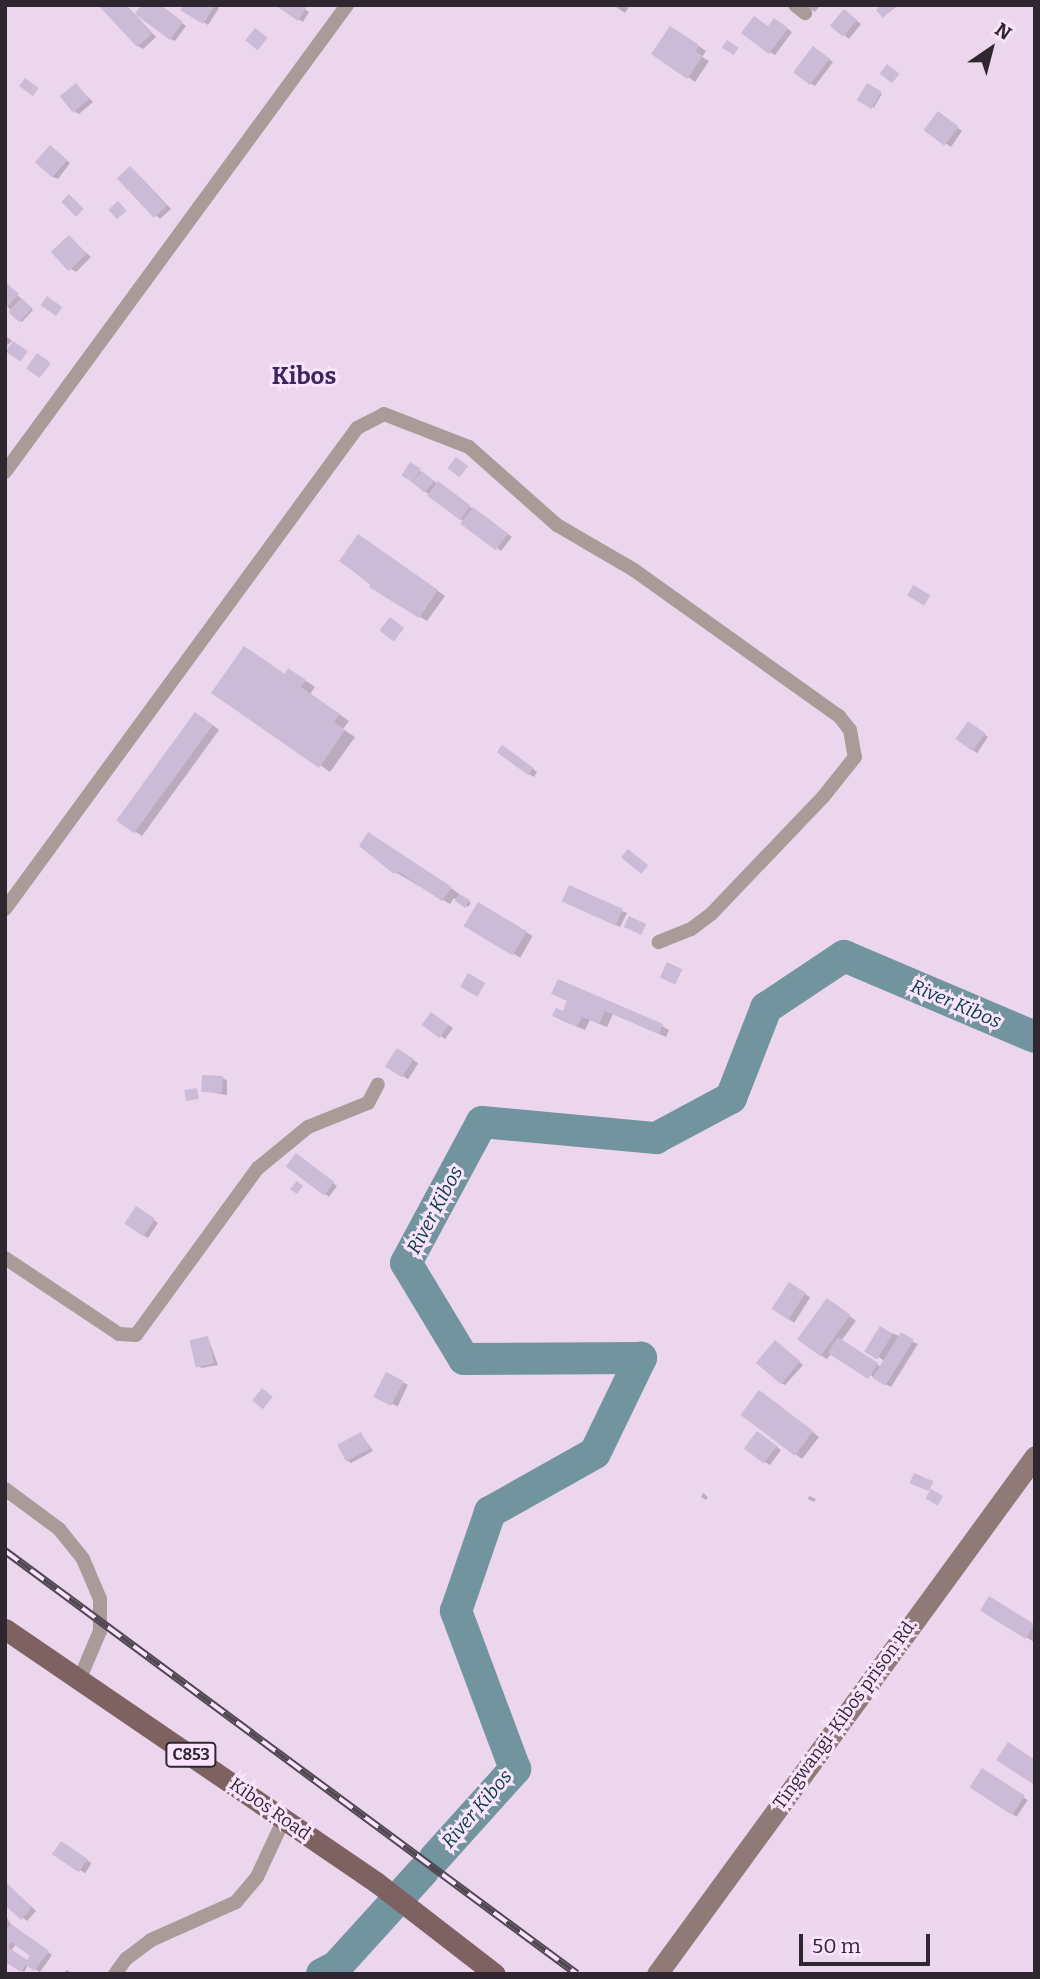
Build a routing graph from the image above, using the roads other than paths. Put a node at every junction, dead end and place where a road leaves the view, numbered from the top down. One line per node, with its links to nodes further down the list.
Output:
1 (347, 5): 2 (street)
2 (5, 472)
3 (5, 909): 4 (street)
4 (658, 942)
5 (378, 1084): 6 (street)
6 (5, 1258)
7 (1035, 1456): 14 (street, Tingwangi-Kibos prison Rd.)
8 (5, 1489): 10 (street)
9 (5, 1629): 10 (main road, Kibos Road / C853)
10 (80, 1678): 11 (main road, Kibos Road / C853)
11 (284, 1819): 12 (street); 13 (main road, Kibos Road / C853)
12 (115, 1974)
13 (495, 1974)
14 (657, 1974)

